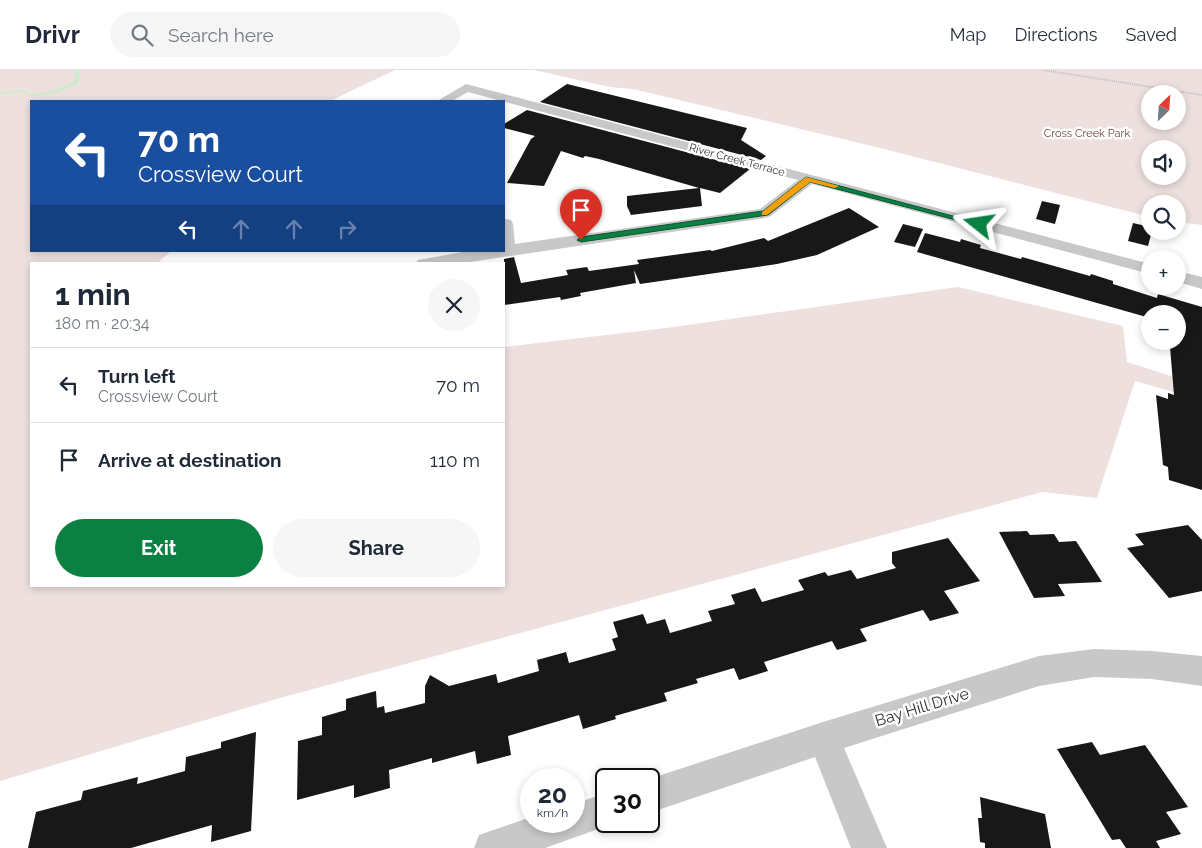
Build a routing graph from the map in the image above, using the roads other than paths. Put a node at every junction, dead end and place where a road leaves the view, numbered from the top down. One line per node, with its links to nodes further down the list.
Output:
1 (445, 100): 2 (street, River Creek Terrace)
2 (809, 179): 3 (street); 6 (street, River Creek Terrace)
3 (505, 251)
4 (498, 252): 5 (street)
5 (436, 262)
6 (1141, 267)
7 (1186, 278): 8 (street)
8 (1202, 283)
9 (1202, 671): 10 (street, Bay Hill Drive)
10 (823, 738): 11 (street, Bay Hill Drive); 14 (street)
11 (660, 792)
12 (537, 833): 13 (street)
13 (492, 848)
14 (869, 848)

